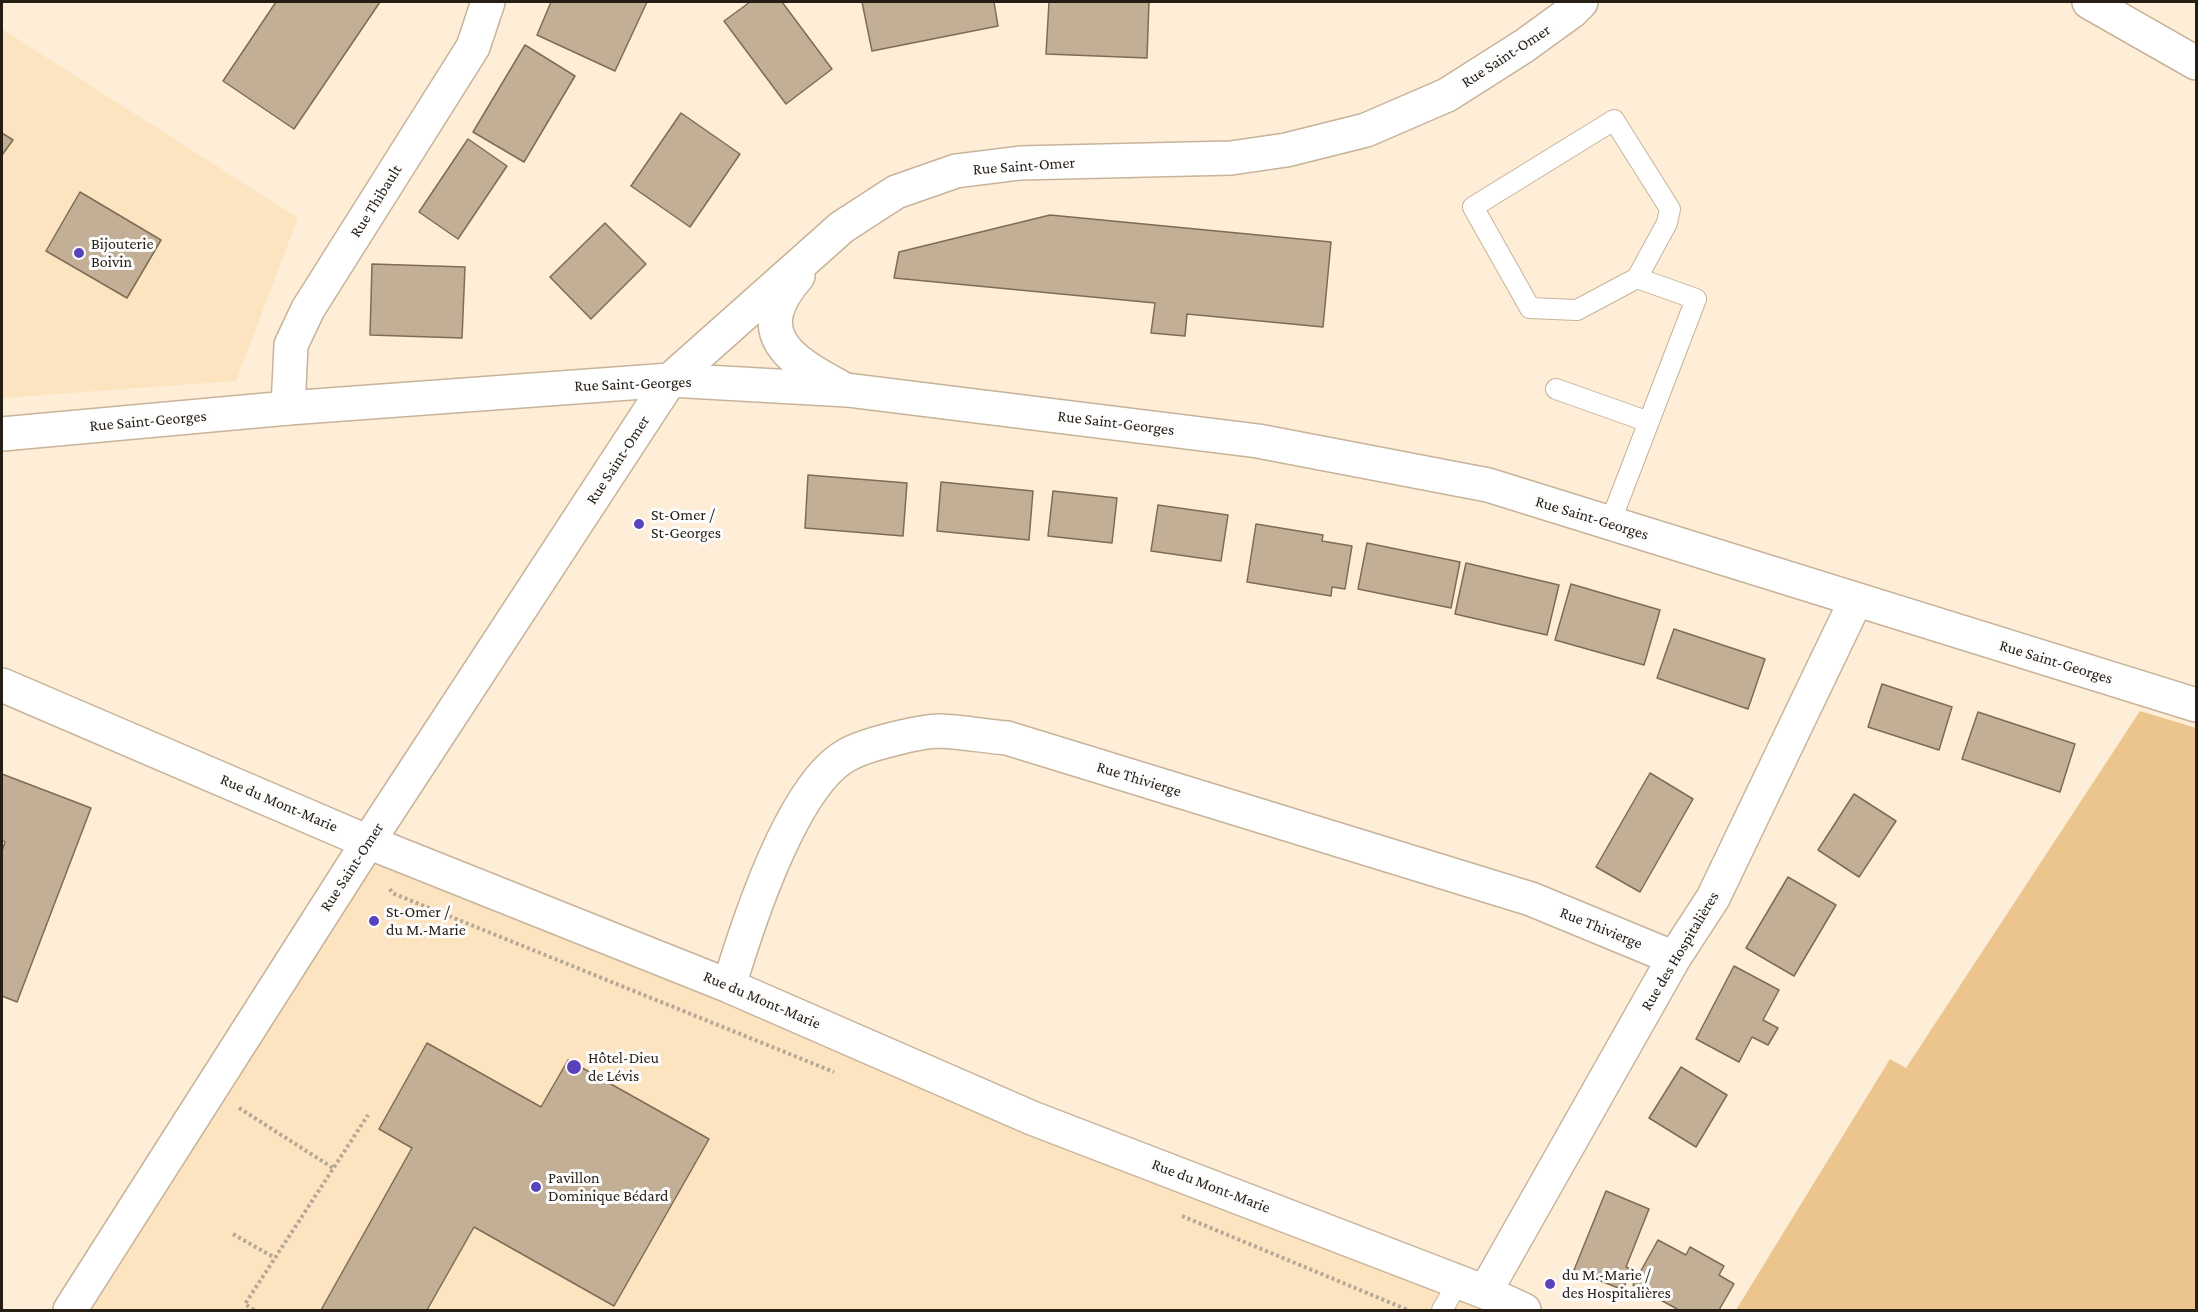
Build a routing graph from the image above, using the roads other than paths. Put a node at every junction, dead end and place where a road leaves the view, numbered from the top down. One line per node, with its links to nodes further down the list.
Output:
1 (488, 2): 10 (street, Rue Thibault)
2 (1581, 2): 5 (street, Rue Saint-Omer)
3 (2089, 2): 4 (street)
4 (2196, 63)
5 (842, 227): 7 (street, Rue Saint-Omer); 9 (street)
6 (1637, 278): 6 (lane); 11 (lane)
7 (670, 380): 9 (street, Rue Saint-Georges); 10 (street, Rue Saint-Georges); 17 (street, Rue Saint-Omer)
8 (1556, 389): 11 (lane)
9 (847, 390): 13 (street, Rue Saint-Georges)
10 (288, 408): 12 (street, Rue Saint-Georges)
11 (1649, 422): 13 (lane)
12 (2, 434)
13 (1610, 523): 14 (street, Rue Saint-Georges)
14 (1856, 600): 16 (street, Rue Saint-Georges); 18 (street, Rue des Hospitalières)
15 (2, 685): 17 (street, Rue du Mont-Marie)
16 (2196, 705)
17 (369, 842): 19 (street, Rue du Mont-Marie); 21 (street, Rue Saint-Omer)
18 (1674, 958): 19 (street, Rue Thivierge); 20 (street, Rue des Hospitalières)
19 (729, 986): 20 (street, Rue du Mont-Marie)
20 (1472, 1286): 22 (lane); 23 (street, Rue du Mont-Marie)
21 (70, 1311)
22 (1442, 1311)
23 (1524, 1311)

